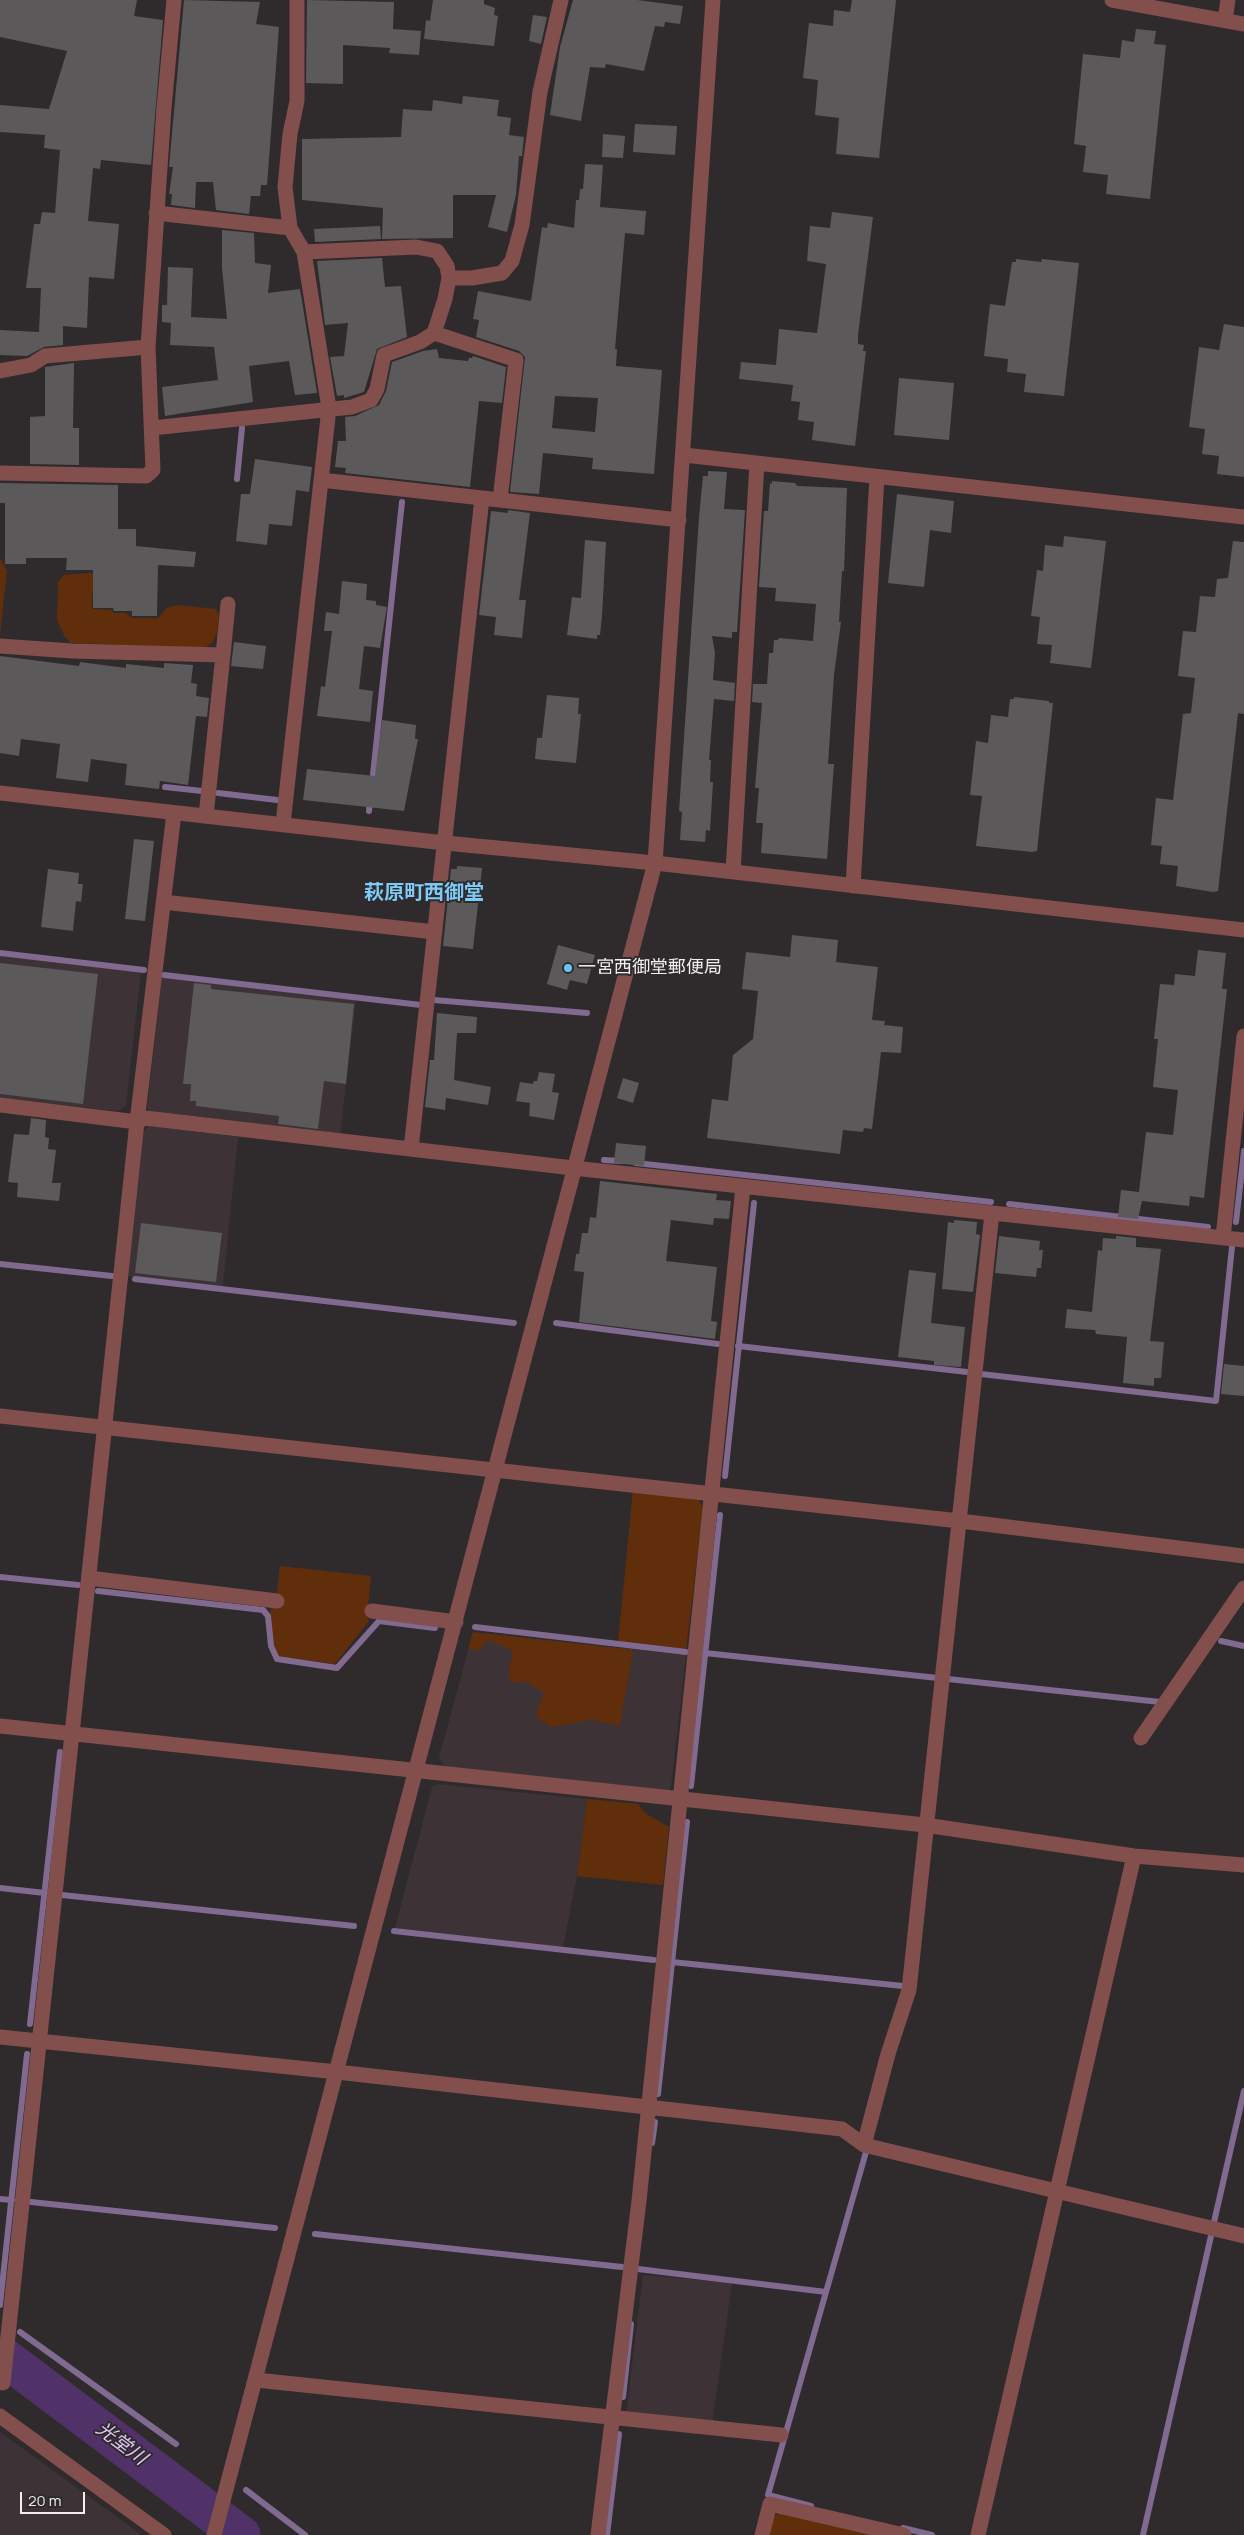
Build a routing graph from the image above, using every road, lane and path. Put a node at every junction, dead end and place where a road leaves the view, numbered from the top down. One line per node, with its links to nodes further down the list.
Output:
1 (174, 0): 9 (street)
2 (297, 0): 10 (street)
3 (561, 0): 12 (street)
4 (713, 0): 18 (street)
5 (1112, 0): 7 (street)
6 (1228, 0): 7 (street)
7 (1225, 20): 8 (street)
8 (1244, 24)
9 (156, 213): 10 (street); 14 (street)
10 (290, 228): 11 (street)
11 (304, 252): 12 (street); 16 (street)
12 (448, 278): 13 (street)
13 (434, 333): 16 (street); 24 (street)
14 (148, 346): 15 (street); 17 (street)
15 (0, 371)
16 (329, 408): 17 (street); 22 (street)
17 (152, 428): 20 (street)
18 (684, 455): 19 (street); 26 (street)
19 (757, 463): 21 (street); 36 (street)
20 (0, 473)
21 (877, 477): 25 (street); 37 (street)
22 (321, 480): 23 (street); 33 (street)
23 (482, 498): 24 (street); 34 (street)
24 (500, 500): 26 (street)
25 (1244, 517)
26 (679, 520): 35 (street)
27 (228, 604): 29 (street)
28 (0, 646): 29 (street)
29 (223, 655): 32 (street)
30 (0, 793): 31 (street)
31 (174, 812): 32 (street); 38 (street)
32 (206, 816): 33 (street)
33 (283, 824): 34 (street)
34 (445, 842): 35 (street); 40 (street)
35 (655, 863): 36 (street); 45 (street)
36 (733, 872): 37 (street)
37 (853, 886): 39 (street)
38 (163, 902): 40 (street); 43 (street)
39 (1244, 930)
40 (436, 932): 44 (street)
41 (1244, 1036): 48 (street)
42 (0, 1105): 43 (street)
43 (137, 1122): 44 (street); 51 (street)
44 (411, 1149): 45 (street)
45 (573, 1168): 46 (street); 52 (street)
46 (743, 1187): 47 (street); 53 (street)
47 (992, 1213): 48 (street); 54 (street)
48 (1223, 1238): 49 (street)
49 (1244, 1240)
50 (0, 1416): 51 (street)
51 (104, 1429): 52 (street); 56 (street)
52 (496, 1470): 53 (street); 60 (street)
53 (711, 1495): 54 (street); 65 (street)
54 (960, 1521): 55 (street); 66 (street)
55 (1244, 1556)
56 (89, 1578): 58 (street); 62 (street)
57 (1244, 1588): 63 (street)
58 (277, 1601)
59 (372, 1611): 60 (street)
60 (456, 1622): 64 (street)
61 (0, 1726): 62 (street)
62 (72, 1734): 64 (street); 70 (street)
63 (1141, 1738)
64 (417, 1771): 65 (street); 71 (street)
65 (679, 1800): 66 (street); 72 (street)
66 (925, 1824): 67 (street); 73 (street)
67 (1134, 1856): 68 (street); 74 (street)
68 (1244, 1865)
69 (0, 2037): 70 (street)
70 (39, 2041): 71 (street); 77 (street)
71 (337, 2072): 72 (street); 76 (street)
72 (648, 2106): 73 (street); 79 (street)
73 (864, 2145): 74 (street)
74 (1057, 2191): 75 (street); 86 (street)
75 (1244, 2236)
76 (256, 2380): 79 (street); 82 (street)
77 (3, 2383)
78 (0, 2416): 81 (street)
79 (611, 2417): 80 (street); 83 (street)
80 (781, 2435)
81 (164, 2535)
82 (214, 2535)
83 (598, 2535)
84 (762, 2535): 85 (street)
85 (904, 2535)
86 (978, 2535)

